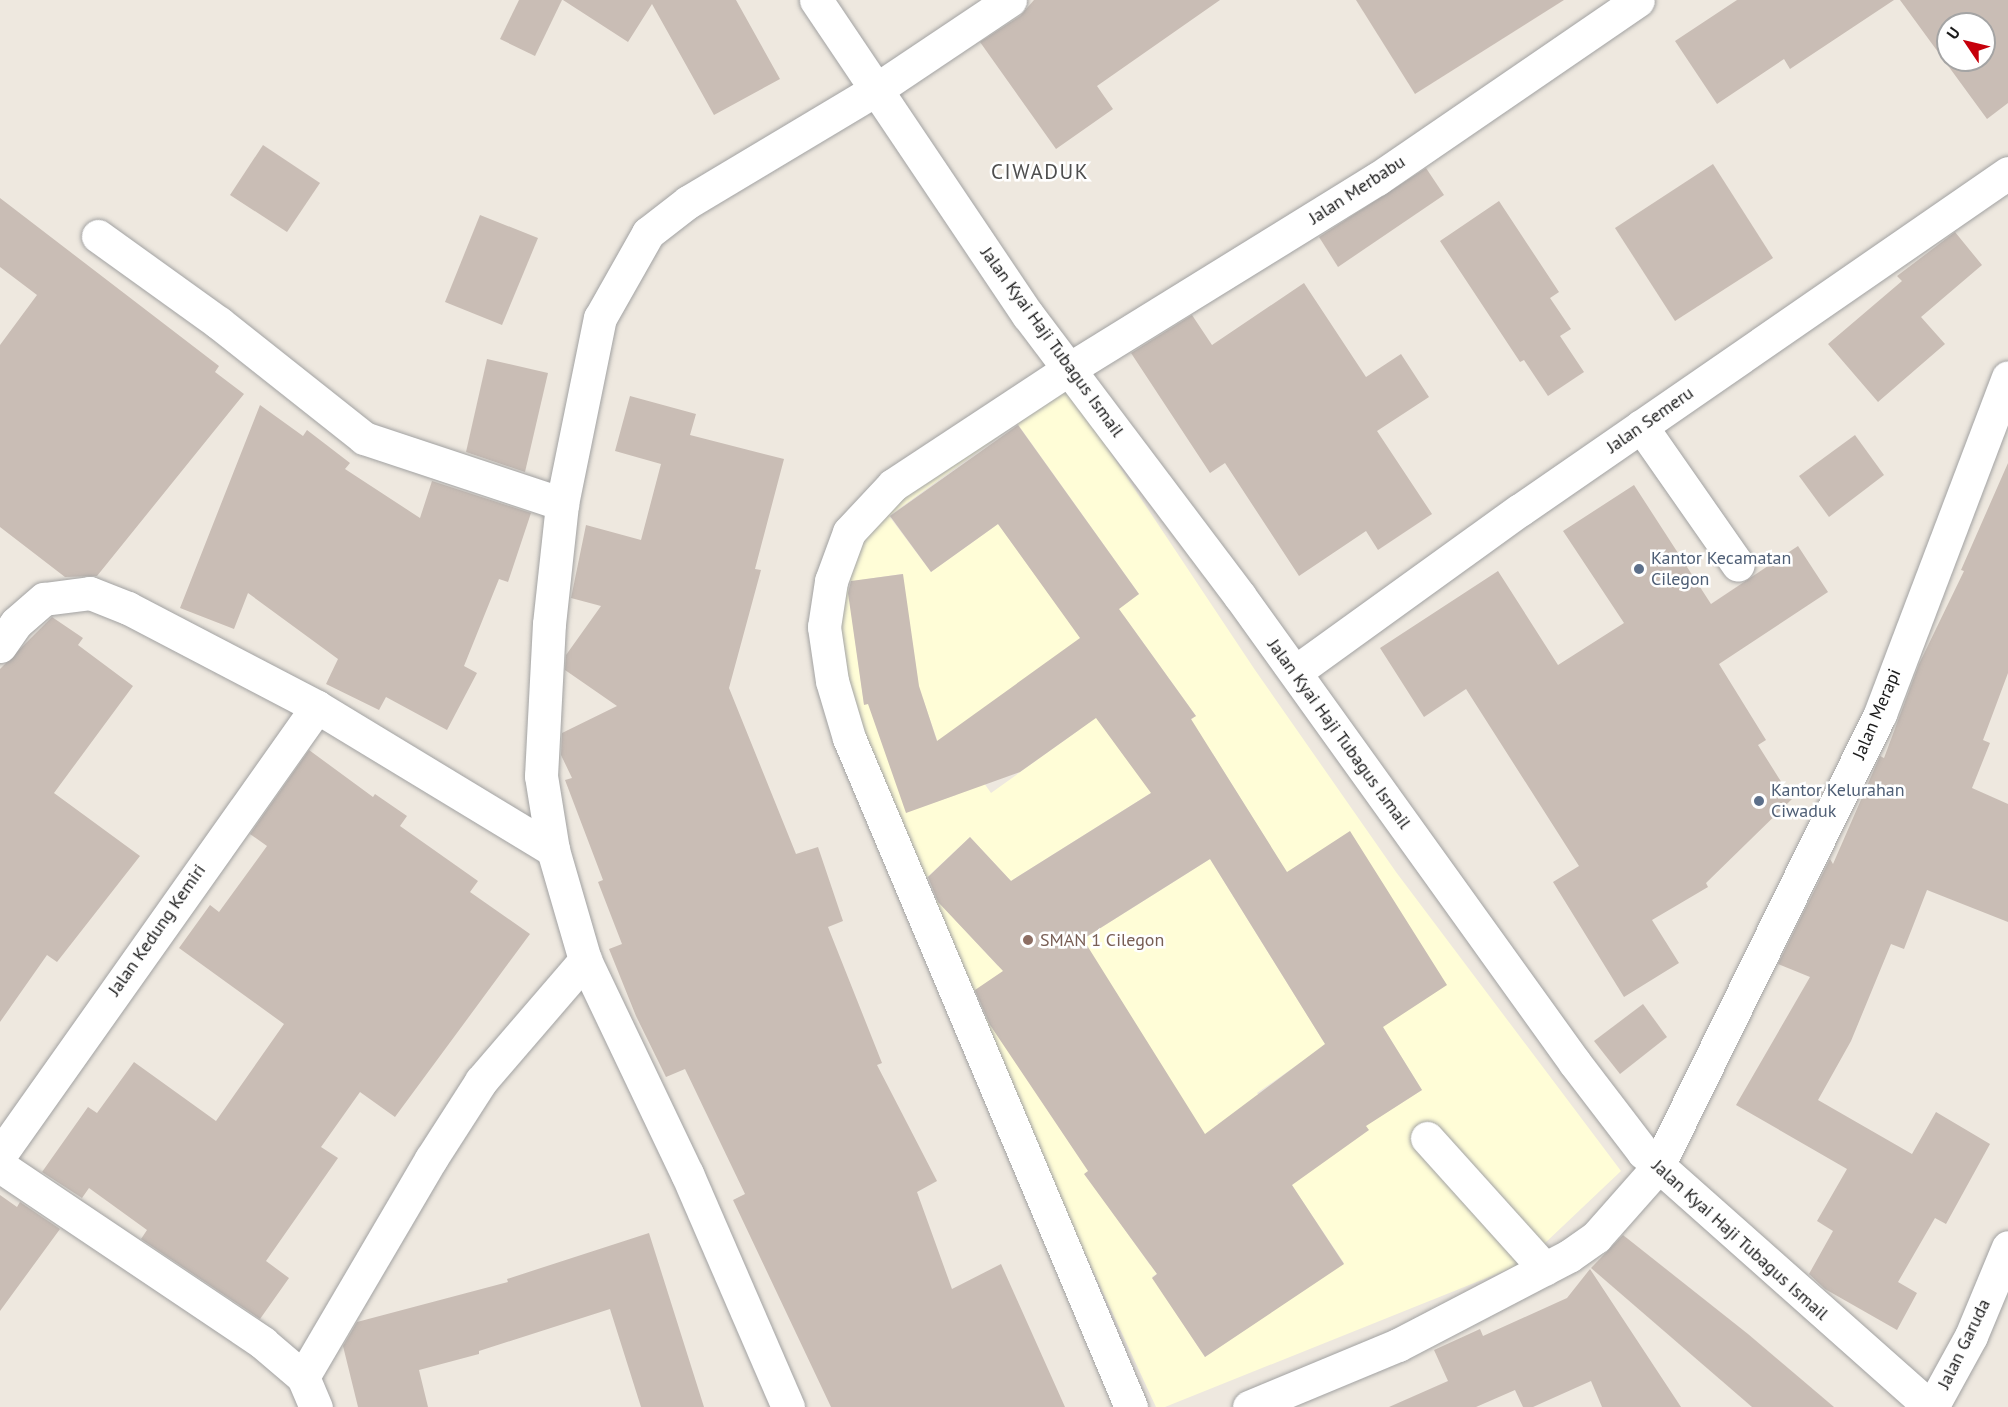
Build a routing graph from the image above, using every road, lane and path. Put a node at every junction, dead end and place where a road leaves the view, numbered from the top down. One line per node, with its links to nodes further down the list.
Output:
1 (816, 0): 4 (street, Jalan Kyai Haji Tubagus Ismail)
2 (1010, 0): 4 (street)
3 (1638, 0): 7 (street, Jalan Merbabu)
4 (876, 89): 7 (street, Jalan Kyai Haji Tubagus Ismail); 10 (street)
5 (2008, 173): 9 (street, Jalan Semeru)
6 (98, 236): 10 (street)
7 (1069, 369): 13 (street, Jalan Kyai Haji Tubagus Ismail); 26 (street, Jalan Merbabu)
8 (2008, 377): 20 (street, Jalan Merapi)
9 (1641, 426): 11 (street); 13 (street, Jalan Semeru)
10 (562, 504): 15 (street)
11 (1738, 565)
12 (2, 639): 14 (street)
13 (1295, 672): 20 (street, Jalan Kyai Haji Tubagus Ismail)
14 (317, 707): 15 (street); 18 (street, Jalan Kedung Kemiri)
15 (554, 850): 16 (street)
16 (585, 960): 23 (street); 25 (street)
17 (1427, 1138): 22 (street)
18 (0, 1155)
19 (0, 1166): 23 (street)
20 (1657, 1168): 22 (street, Jalan Merapi); 28 (street, Jalan Kyai Haji Tubagus Ismail)
21 (2008, 1247): 28 (street, Jalan Garuda)
22 (1545, 1269): 27 (street, Jalan Merapi)
23 (303, 1377): 24 (street)
24 (316, 1407)
25 (788, 1407)
26 (1131, 1407)
27 (1249, 1407)
28 (1931, 1407)

